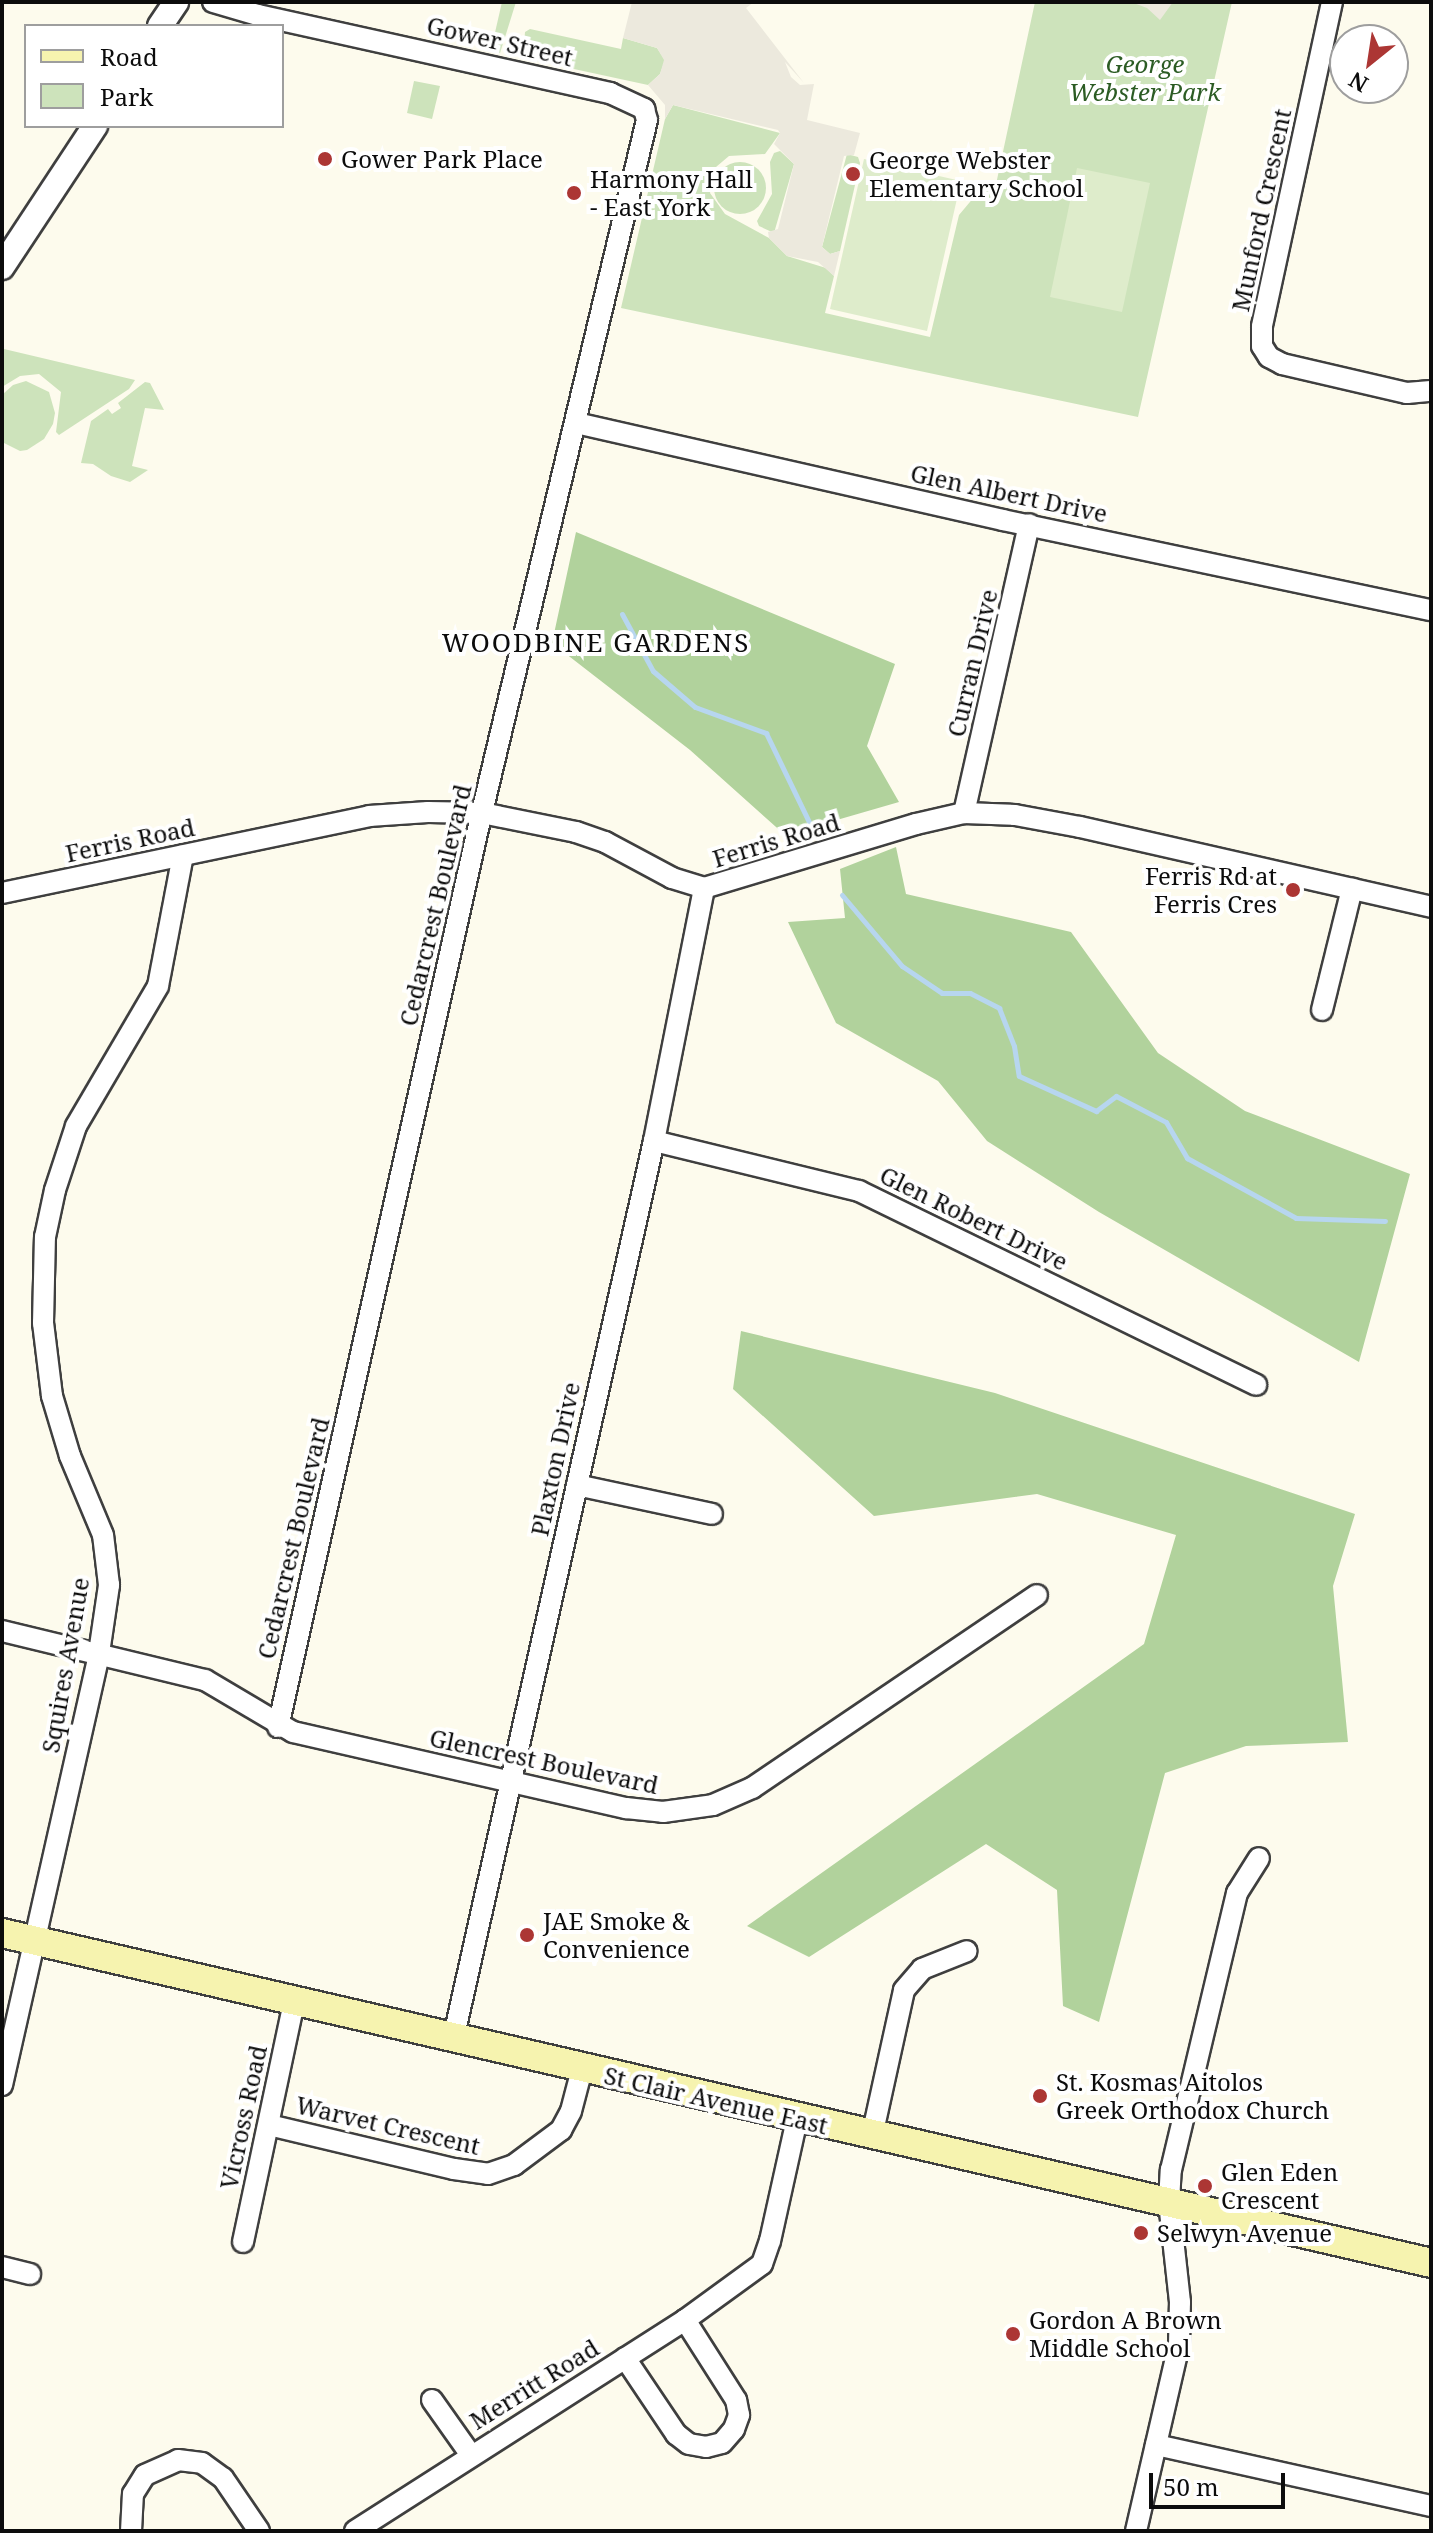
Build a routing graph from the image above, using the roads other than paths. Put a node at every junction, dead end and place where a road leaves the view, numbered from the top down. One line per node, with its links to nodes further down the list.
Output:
1 (176, 2): 4 (street)
2 (213, 2): 5 (street, Gower Street)
3 (1332, 2): 8 (street, Munford Crescent)
4 (161, 24)
5 (635, 103): 9 (street, Cedarcrest Boulevard)
6 (94, 128): 7 (street)
7 (2, 267)
8 (1431, 391)
9 (576, 423): 10 (street, Glen Albert Drive); 12 (street, Cedarcrest Boulevard)
10 (1029, 524): 11 (street, Glen Albert Drive); 13 (street, Curran Drive)
11 (1431, 610)
12 (482, 813): 14 (street, Ferris Road); 15 (street, Ferris Road); 27 (street, Cedarcrest Boulevard)
13 (964, 813): 15 (street, Ferris Road); 16 (street, Ferris Road)
14 (183, 855): 17 (street, Ferris Road); 26 (street, Squires Avenue)
15 (704, 888): 20 (street, Plaxton Drive)
16 (1352, 889): 18 (street, Ferris Road); 19 (street)
17 (2, 893)
18 (1431, 907)
19 (1322, 1010)
20 (654, 1141): 21 (street, Glen Robert Drive); 22 (street, Plaxton Drive)
21 (1256, 1385)
22 (577, 1485): 23 (street); 28 (street, Plaxton Drive)
23 (712, 1514)
24 (1037, 1595): 28 (street, Glencrest Boulevard)
25 (2, 1631): 26 (street, Glencrest Boulevard)
26 (99, 1653): 27 (street, Glencrest Boulevard); 31 (street, Squires Avenue)
27 (278, 1727): 28 (street, Glencrest Boulevard)
28 (509, 1782): 34 (street, Plaxton Drive)
29 (1259, 1858): 40 (street)
30 (2, 1933): 31 (main road, St Clair Avenue East)
31 (33, 1940): 33 (main road, St Clair Avenue East); 36 (street, Squires Avenue)
32 (967, 1951): 39 (street)
33 (294, 2002): 34 (main road, St Clair Avenue East); 38 (street, Vicross Road)
34 (453, 2040): 35 (main road, St Clair Avenue East)
35 (582, 2069): 37 (main road, St Clair Avenue East); 38 (street, Warvet Crescent)
36 (2, 2085)
37 (797, 2119): 39 (main road, St Clair Avenue East); 45 (street, Merritt Road)
38 (269, 2125): 41 (street, Vicross Road)
39 (872, 2136): 40 (main road, St Clair Avenue East)
40 (1169, 2203): 42 (main road, St Clair Avenue East); 48 (street)
41 (243, 2242)
42 (1431, 2263)
43 (2, 2267): 44 (street)
44 (30, 2274)
45 (685, 2320): 46 (street, Merritt Road); 46 (street, Merritt Road)
46 (625, 2358): 49 (street, Merritt Road)
47 (432, 2400): 49 (street, Merritt Road)
48 (1156, 2445): 50 (street); 54 (street)
49 (471, 2455): 53 (street, Merritt Road)
50 (1431, 2506)
51 (131, 2531): 52 (street)
52 (259, 2531)
53 (355, 2531)
54 (1136, 2531)

